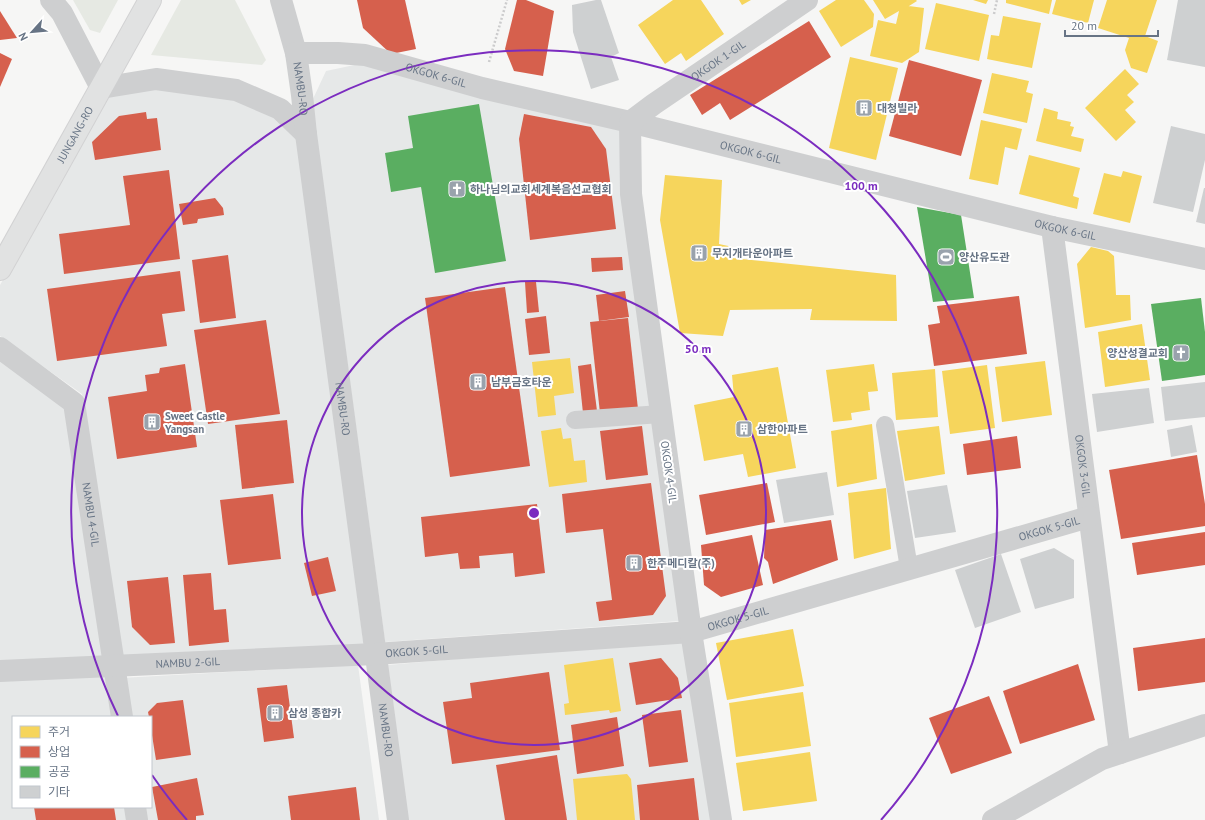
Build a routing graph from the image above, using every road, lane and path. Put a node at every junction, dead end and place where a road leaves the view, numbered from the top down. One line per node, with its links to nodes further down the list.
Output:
1 (51, 0): 9 (street)
2 (150, 0): 9 (main road, JUNGANG-RO)
3 (281, 0): 8 (street, NAMBU-RO)
4 (507, 0): 10 (path)
5 (807, 0): 11 (street, OKGOK 1-GIL)
6 (997, 0): 7 (path)
7 (994, 14)
8 (296, 53): 10 (street, OKGOK 6-GIL); 12 (street, NAMBU-RO)
9 (101, 88): 12 (street); 15 (main road, JUNGANG-RO)
10 (482, 88): 11 (street, OKGOK 6-GIL)
11 (630, 122): 13 (street, OKGOK 6-GIL); 17 (street, OKGOK 4-GIL)
12 (306, 134): 23 (street, NAMBU-RO)
13 (1052, 227): 14 (street, OKGOK 6-GIL); 20 (street, OKGOK 3-GIL)
14 (1205, 259)
15 (0, 269)
16 (0, 348): 24 (street, NAMBU 4-GIL)
17 (661, 414): 18 (lane); 22 (street, OKGOK 4-GIL)
18 (575, 420)
19 (885, 425): 21 (lane)
20 (1089, 517): 21 (street, OKGOK 5-GIL); 28 (street, OKGOK 3-GIL)
21 (909, 568): 22 (street, OKGOK 5-GIL)
22 (691, 632): 23 (street, OKGOK 5-GIL); 32 (street, OKGOK 4-GIL)
23 (375, 654): 24 (street, NAMBU 2-GIL); 31 (street, NAMBU-RO)
24 (114, 665): 25 (street, NAMBU 2-GIL); 26 (street, NAMBU 4-GIL)
25 (0, 671)
26 (122, 716)
27 (1205, 725): 28 (street)
28 (1120, 753): 33 (street)
29 (135, 808): 30 (street)
30 (137, 820)
31 (398, 820)
32 (721, 820)
33 (994, 820)

